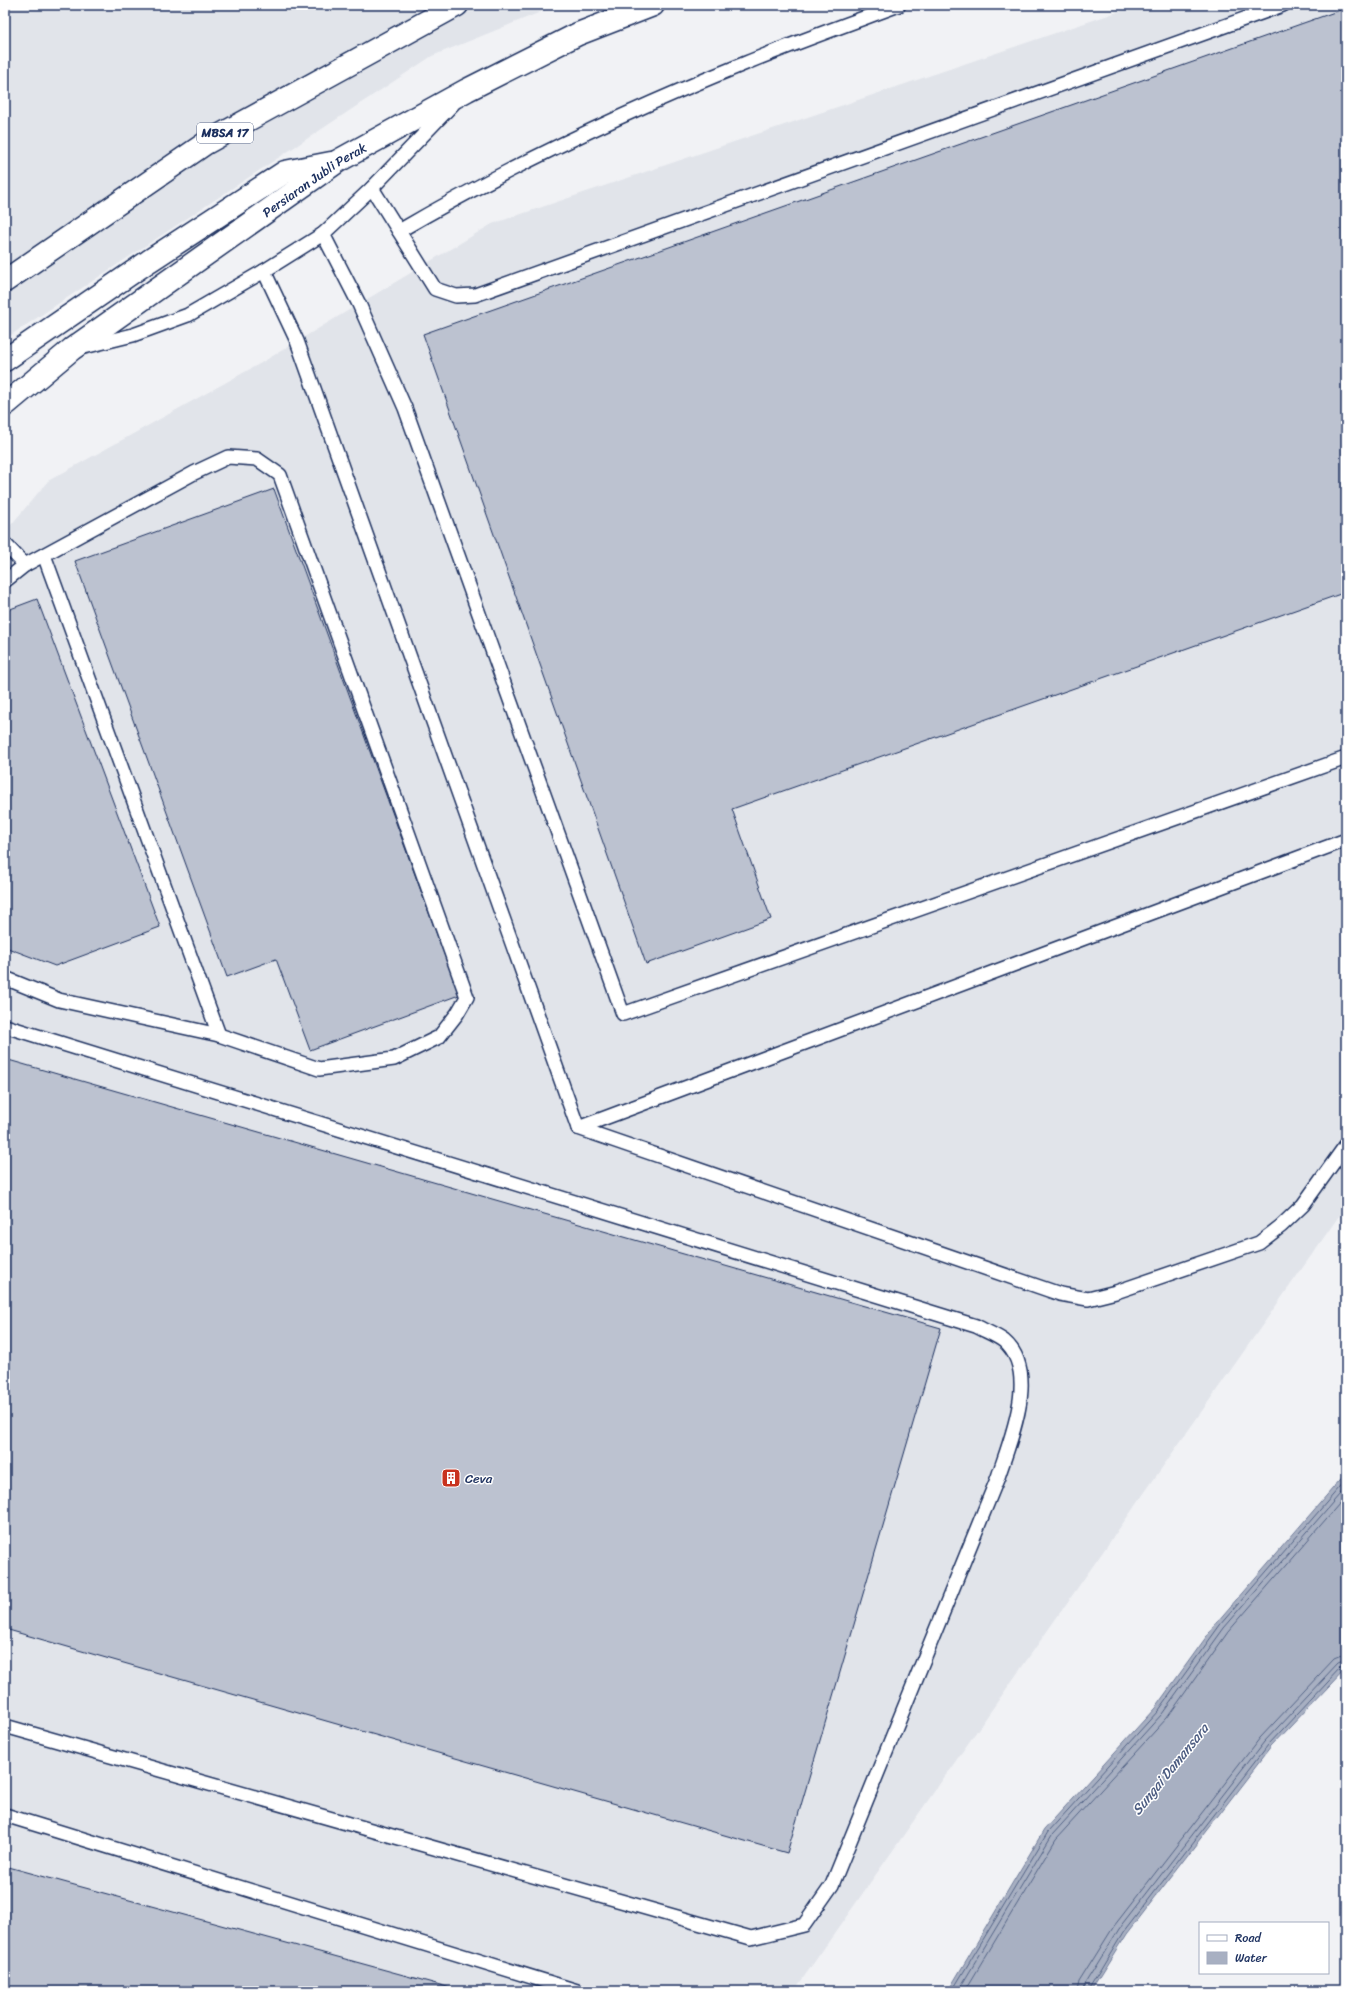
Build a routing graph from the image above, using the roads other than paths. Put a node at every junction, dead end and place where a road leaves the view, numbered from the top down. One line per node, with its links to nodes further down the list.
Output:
1 (457, 5): 11 (main road, MBSA 17)
2 (653, 5): 5 (main road, Persiaran Jubli Perak)
3 (899, 5): 8 (lane)
4 (1284, 5): 8 (lane)
5 (468, 90): 6 (main road, Persiaran Jubli Perak); 7 (lane)
6 (338, 161): 12 (main road, Persiaran Jubli Perak); 13 (main road)
7 (372, 188): 8 (lane); 9 (lane)
8 (399, 231)
9 (323, 234): 10 (lane); 19 (lane)
10 (264, 271): 12 (lane); 24 (lane)
11 (6, 275)
12 (72, 349): 14 (main road, Persiaran Jubli Perak)
13 (5, 360)
14 (5, 404)
15 (5, 544): 17 (lane)
16 (44, 555): 17 (lane); 23 (lane); 23 (lane)
17 (25, 565): 18 (lane)
18 (5, 581)
19 (1346, 758)
20 (1346, 840): 24 (lane)
21 (5, 978): 23 (lane)
22 (5, 1026): 26 (lane)
23 (219, 1035)
24 (578, 1128): 25 (lane)
25 (1346, 1145)
26 (5, 1726)
27 (5, 1815): 28 (lane)
28 (577, 1991)

